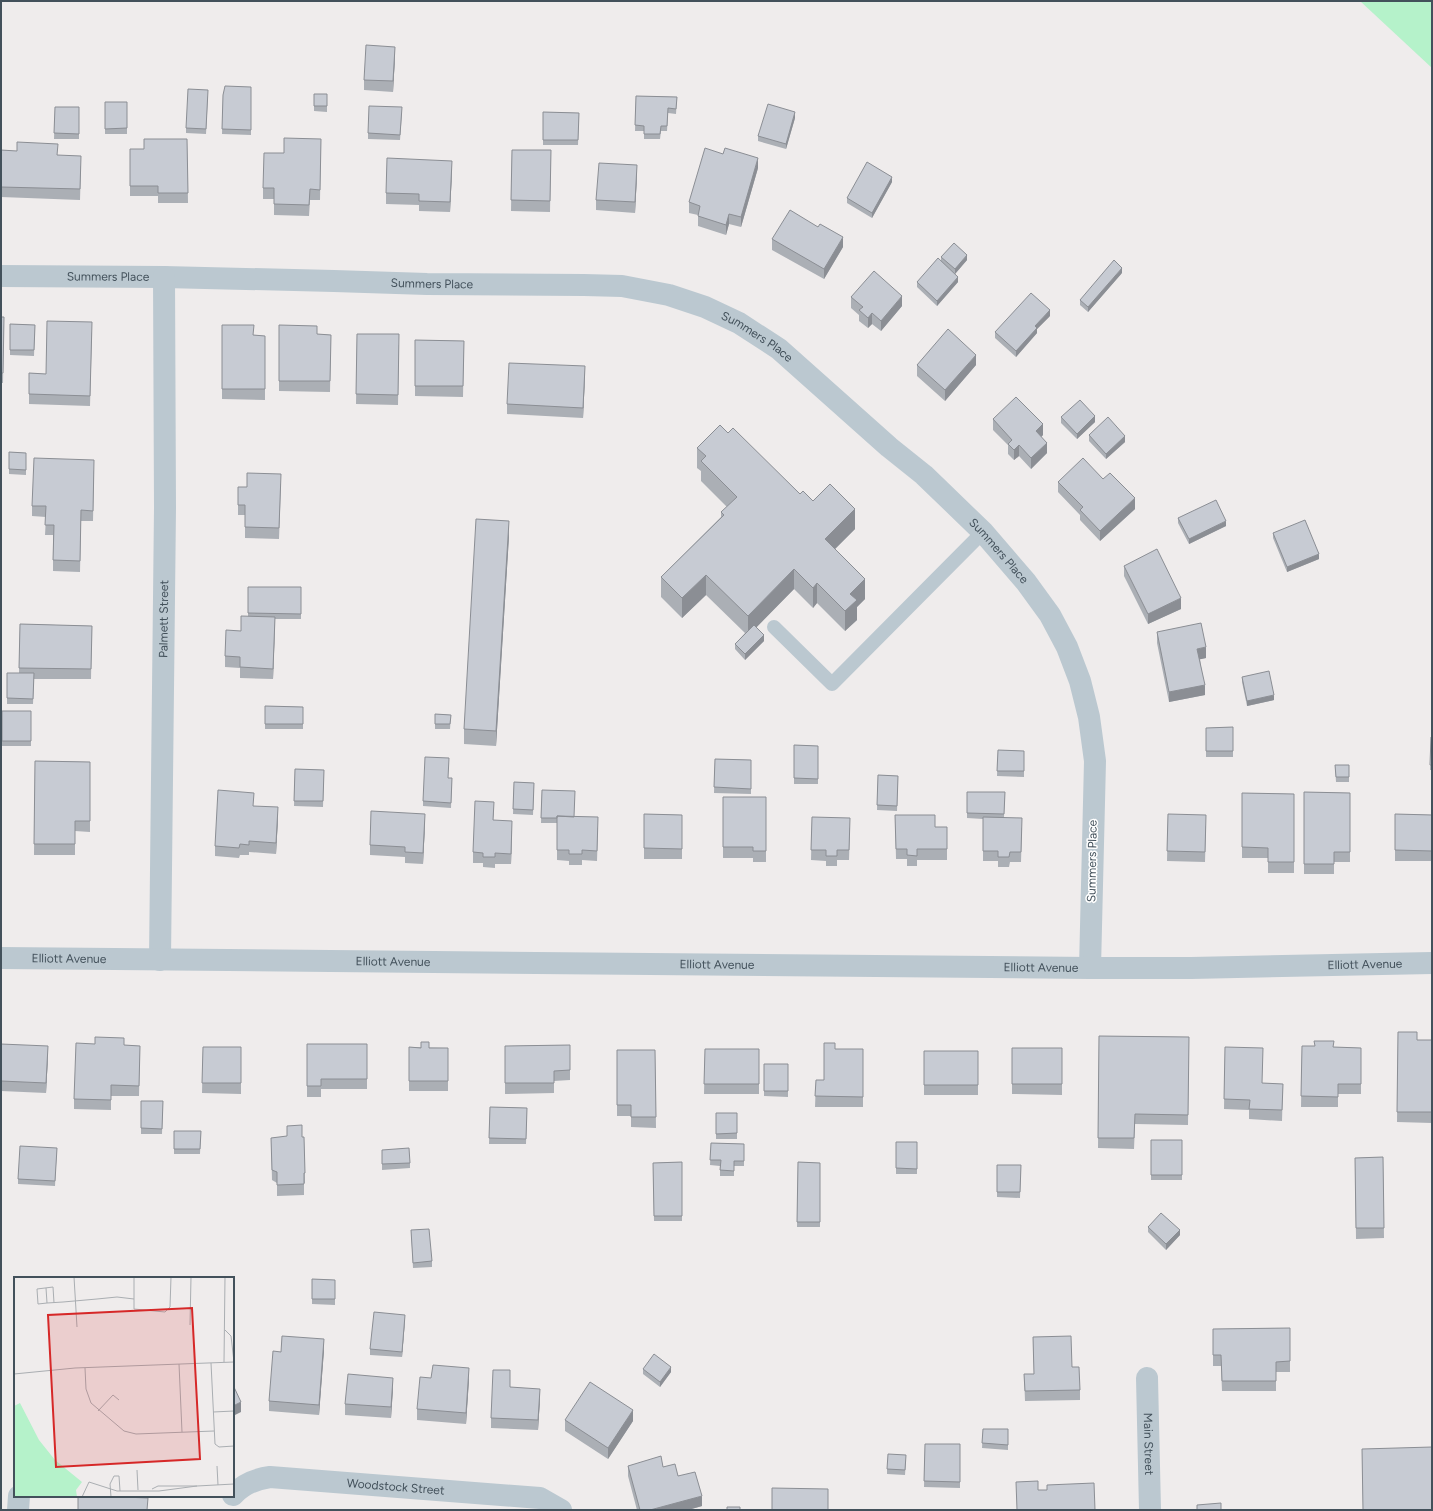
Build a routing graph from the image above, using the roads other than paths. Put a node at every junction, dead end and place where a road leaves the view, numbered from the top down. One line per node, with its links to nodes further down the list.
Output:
1 (1, 276): 2 (street, Summers Place)
2 (164, 277): 3 (street, Summers Place); 6 (street, Palmett Street)
3 (983, 532): 4 (lane); 8 (street, Summers Place)
4 (774, 627)
5 (1, 958): 6 (street, Elliott Avenue)
6 (160, 960): 8 (street, Elliott Avenue)
7 (1432, 963): 8 (street, Elliott Avenue)
8 (1090, 968)
9 (1146, 1378): 16 (street, Main Street)
10 (234, 1493): 15 (street, Woodstock Street)
11 (19, 1497): 13 (street)
12 (230, 1497): 14 (street, Woodstock Street)
13 (18, 1510)
14 (223, 1510)
15 (561, 1510)
16 (1150, 1510)

